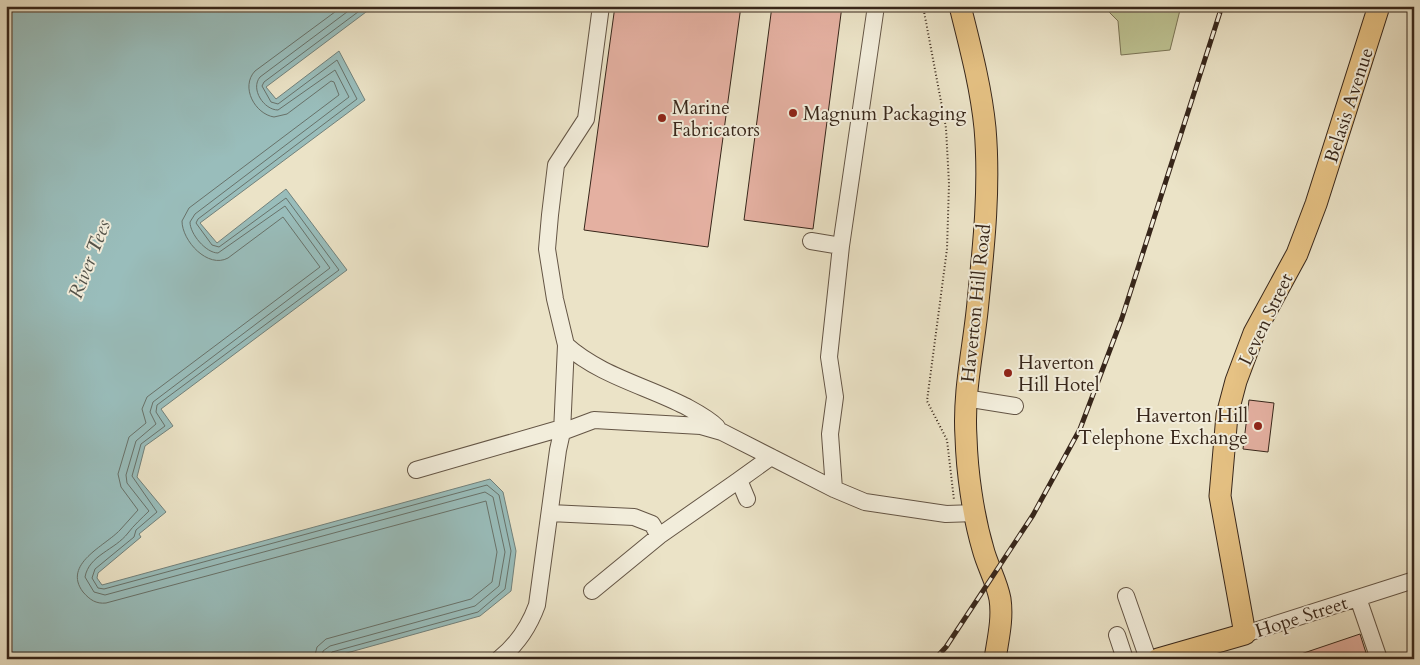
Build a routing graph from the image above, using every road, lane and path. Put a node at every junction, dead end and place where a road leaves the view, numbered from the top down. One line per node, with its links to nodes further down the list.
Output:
1 (601, 6): 9 (street)
2 (876, 6): 8 (street)
3 (923, 6): 20 (path)
4 (960, 6): 10 (main road, Haverton Hill Road)
5 (1379, 6): 6 (main road, Belasis Avenue)
6 (1316, 204): 26 (main road, Leven Street)
7 (811, 241): 8 (street)
8 (841, 246): 17 (street)
9 (566, 345): 12 (street); 13 (street)
10 (965, 398): 11 (street); 20 (main road, Haverton Hill Road)
11 (1015, 406)
12 (562, 430): 13 (street); 15 (street); 19 (street)
13 (722, 432): 14 (street)
14 (771, 457): 16 (street); 17 (street)
15 (416, 470)
16 (738, 480): 18 (street); 21 (street)
17 (834, 490): 20 (street)
18 (747, 499)
19 (550, 513): 21 (street); 28 (street)
20 (966, 513): 29 (main road, Haverton Hill Road)
21 (659, 536): 23 (street)
22 (1414, 580): 25 (street, Hope Street)
23 (592, 591)
24 (1126, 596): 31 (street)
25 (1358, 598): 26 (street, Hope Street); 33 (street)
26 (1244, 634): 32 (main road, Hope Street)
27 (1117, 635): 30 (street)
28 (499, 659)
29 (995, 659)
30 (1125, 659)
31 (1148, 659)
32 (1158, 659)
33 (1379, 659)

